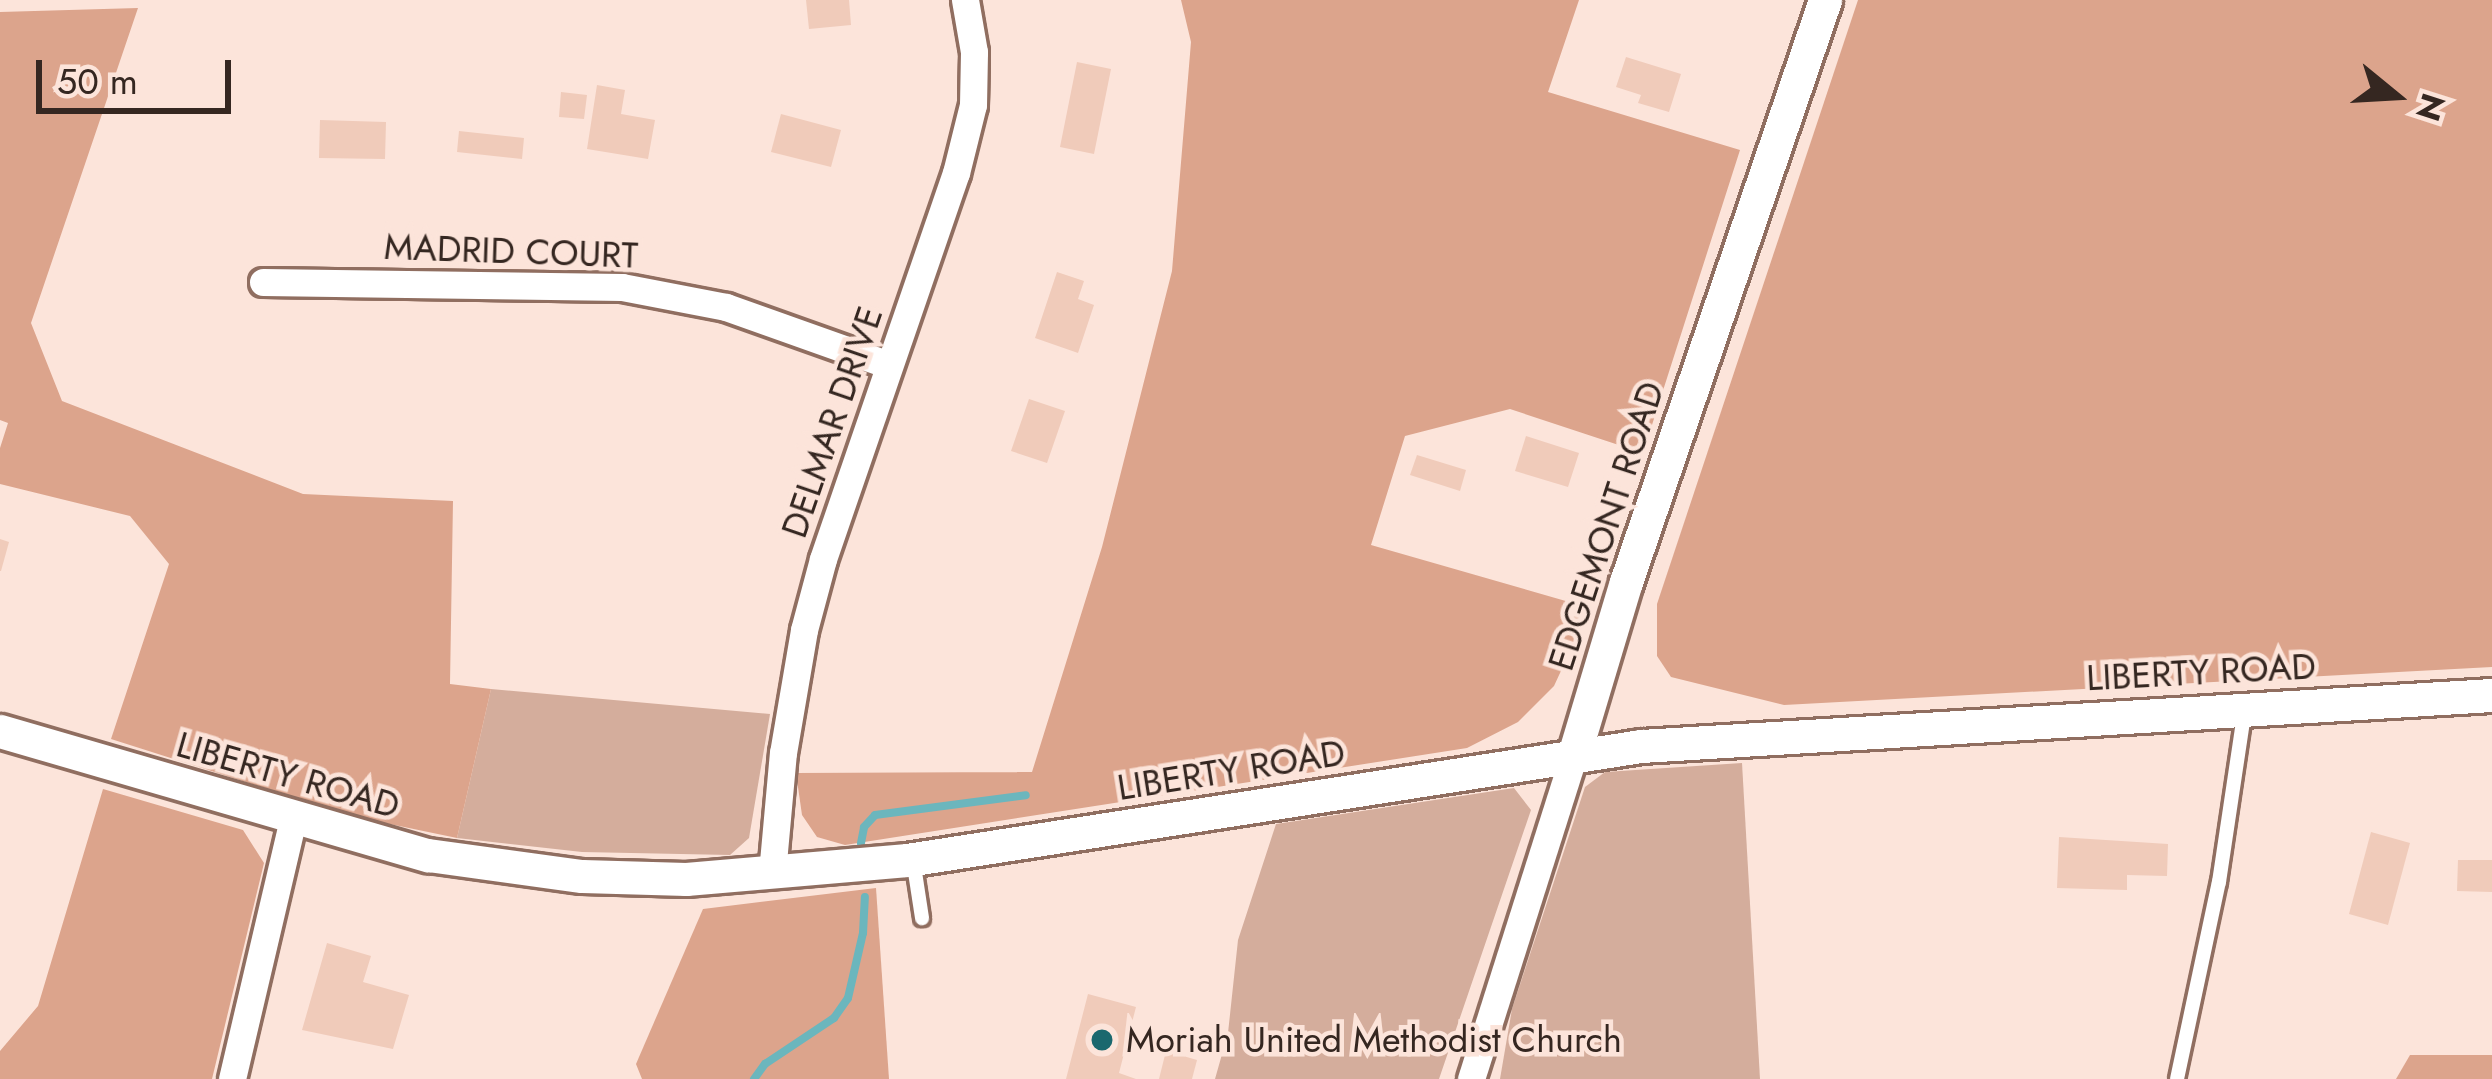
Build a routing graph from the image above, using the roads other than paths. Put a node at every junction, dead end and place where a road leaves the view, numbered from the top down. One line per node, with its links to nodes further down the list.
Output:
1 (965, 0): 4 (street, DELMAR DRIVE)
2 (1825, 0): 8 (street, EDGEMONT ROAD)
3 (262, 282): 4 (street, MADRID COURT)
4 (889, 365): 11 (street, DELMAR DRIVE)
5 (2492, 695): 6 (street, LIBERTY ROAD)
6 (2245, 709): 8 (street, LIBERTY ROAD); 15 (lane)
7 (0, 731): 9 (street, LIBERTY ROAD)
8 (1574, 755): 10 (street, LIBERTY ROAD); 14 (street, EDGEMONT ROAD)
9 (292, 820): 11 (street, LIBERTY ROAD); 13 (street)
10 (914, 859): 11 (street, LIBERTY ROAD); 12 (lane)
11 (772, 873)
12 (922, 919)
13 (232, 1079)
14 (1471, 1079)
15 (2177, 1079)

